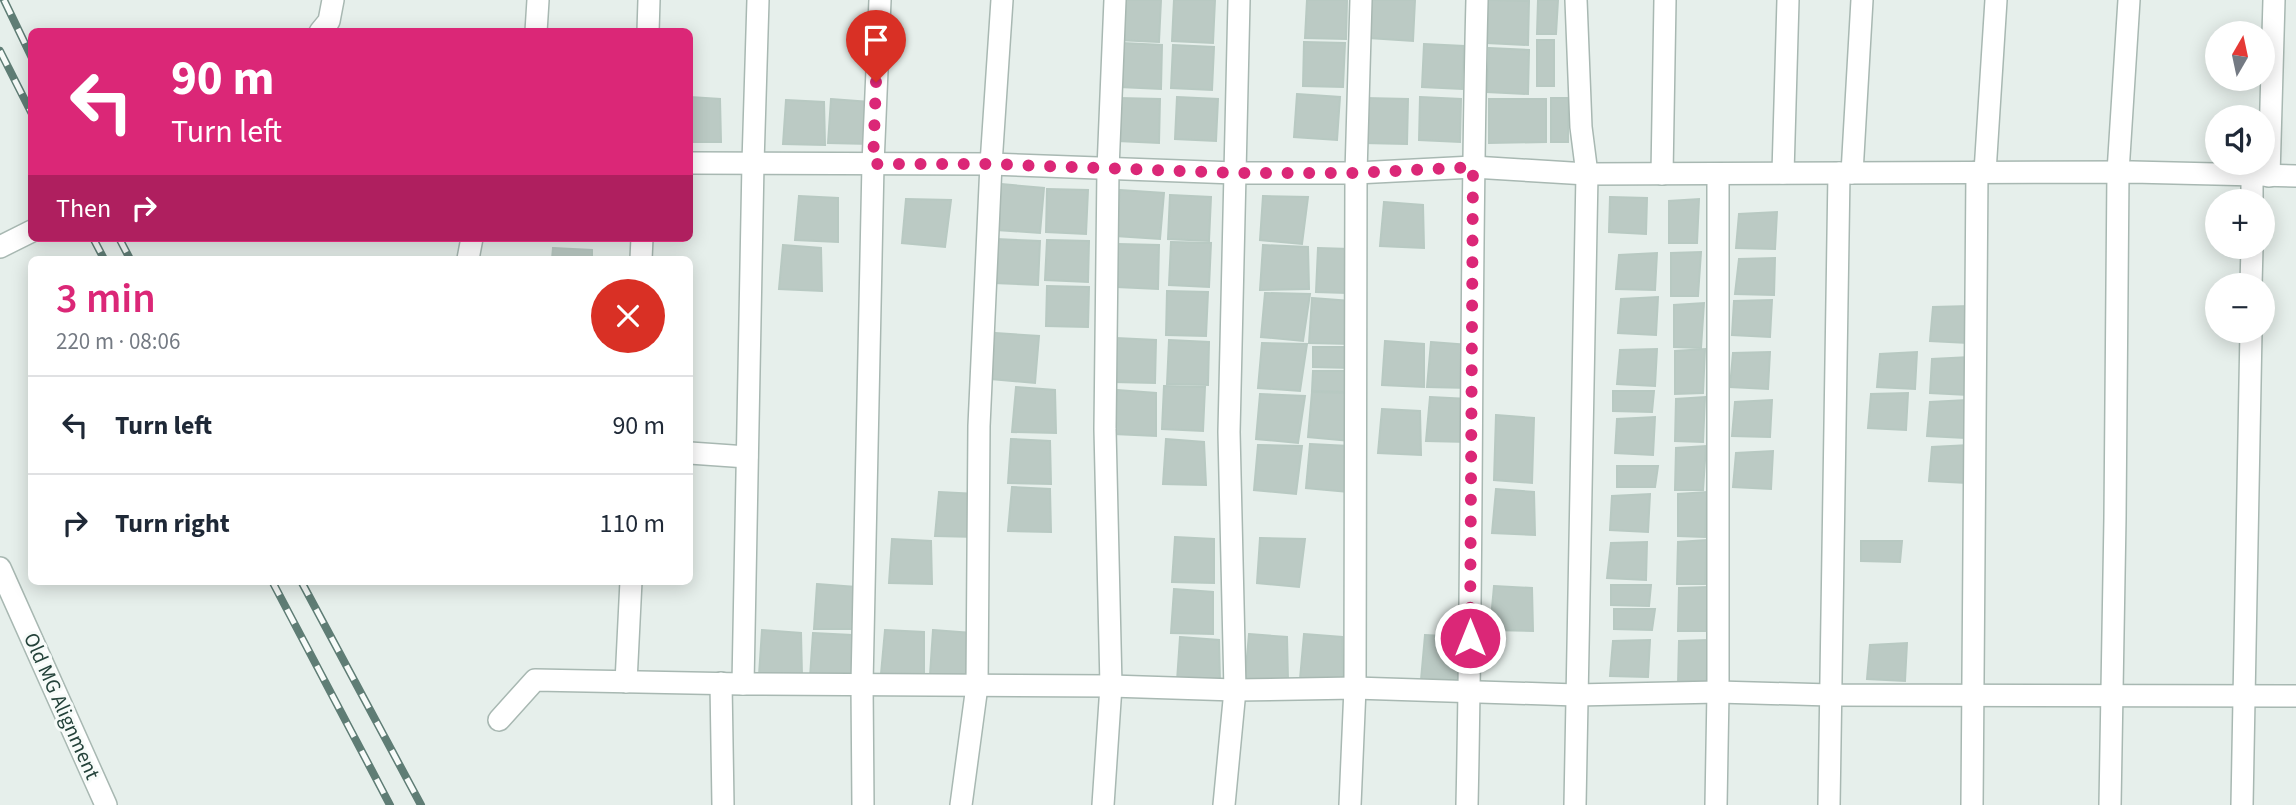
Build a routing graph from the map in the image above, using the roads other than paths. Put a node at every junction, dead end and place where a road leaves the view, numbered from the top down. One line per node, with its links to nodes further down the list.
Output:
1 (333, 0): 18 (street)
2 (538, 0): 19 (street)
3 (649, 0): 20 (street)
4 (758, 0): 23 (street)
5 (880, 0): 24 (street)
6 (1002, 0): 25 (street)
7 (1115, 0): 27 (street)
8 (1239, 0): 30 (street)
9 (1361, 0): 31 (street)
10 (1477, 0): 26 (street)
11 (1576, 0): 34 (street)
12 (1665, 0): 35 (street)
13 (1788, 0): 32 (street)
14 (1862, 0): 33 (street)
15 (1996, 0): 28 (street)
16 (2129, 0): 29 (street)
17 (2274, 0): 21 (street)
18 (324, 28)
19 (536, 28)
20 (648, 28)
21 (2266, 105)
22 (693, 163): 23 (street)
23 (753, 163): 24 (street); 45 (street)
24 (873, 164): 25 (street); 50 (street)
25 (991, 164): 27 (street); 51 (street)
26 (1473, 167): 31 (street); 34 (street); 56 (street)
27 (1108, 169): 30 (street); 52 (street)
28 (1981, 172): 29 (street); 33 (street); 59 (street)
29 (2118, 172): 37 (street); 60 (street)
30 (1235, 173): 31 (street); 54 (street)
31 (1356, 173): 53 (street)
32 (1783, 173): 33 (street); 36 (street)
33 (1845, 173): 58 (street)
34 (1587, 174): 35 (street); 57 (street)
35 (1662, 174): 36 (street)
36 (1718, 174): 55 (street)
37 (2205, 174)
38 (2261, 175): 39 (street); 40 (street)
39 (2296, 176)
40 (2256, 189)
41 (28, 233): 42 (street)
42 (0, 247)
43 (2251, 343): 61 (street)
44 (693, 453): 45 (street)
45 (747, 457): 49 (street)
46 (0, 568): 64 (street, Old MG Alignment)
47 (631, 585): 48 (street)
48 (626, 682): 49 (street); 63 (street)
49 (732, 684): 50 (street); 65 (street)
50 (862, 684): 51 (street); 66 (street)
51 (977, 686): 52 (street); 67 (street)
52 (1111, 686): 54 (street); 68 (street)
53 (1354, 688): 54 (street); 56 (street); 70 (street)
54 (1235, 690): 69 (street)
55 (1718, 692): 57 (street); 58 (street); 73 (street)
56 (1469, 693): 57 (street); 71 (street)
57 (1577, 695): 72 (street)
58 (1830, 695): 59 (street); 74 (street)
59 (1973, 695): 60 (street); 75 (street)
60 (2112, 695): 61 (street); 76 (street)
61 (2244, 696): 62 (street); 77 (street)
62 (2296, 696)
63 (499, 720)
64 (106, 805)
65 (723, 805)
66 (863, 805)
67 (961, 805)
68 (1103, 805)
69 (1224, 805)
70 (1350, 805)
71 (1467, 805)
72 (1575, 805)
73 (1716, 805)
74 (1829, 805)
75 (1972, 805)
76 (2109, 805)
77 (2242, 805)

